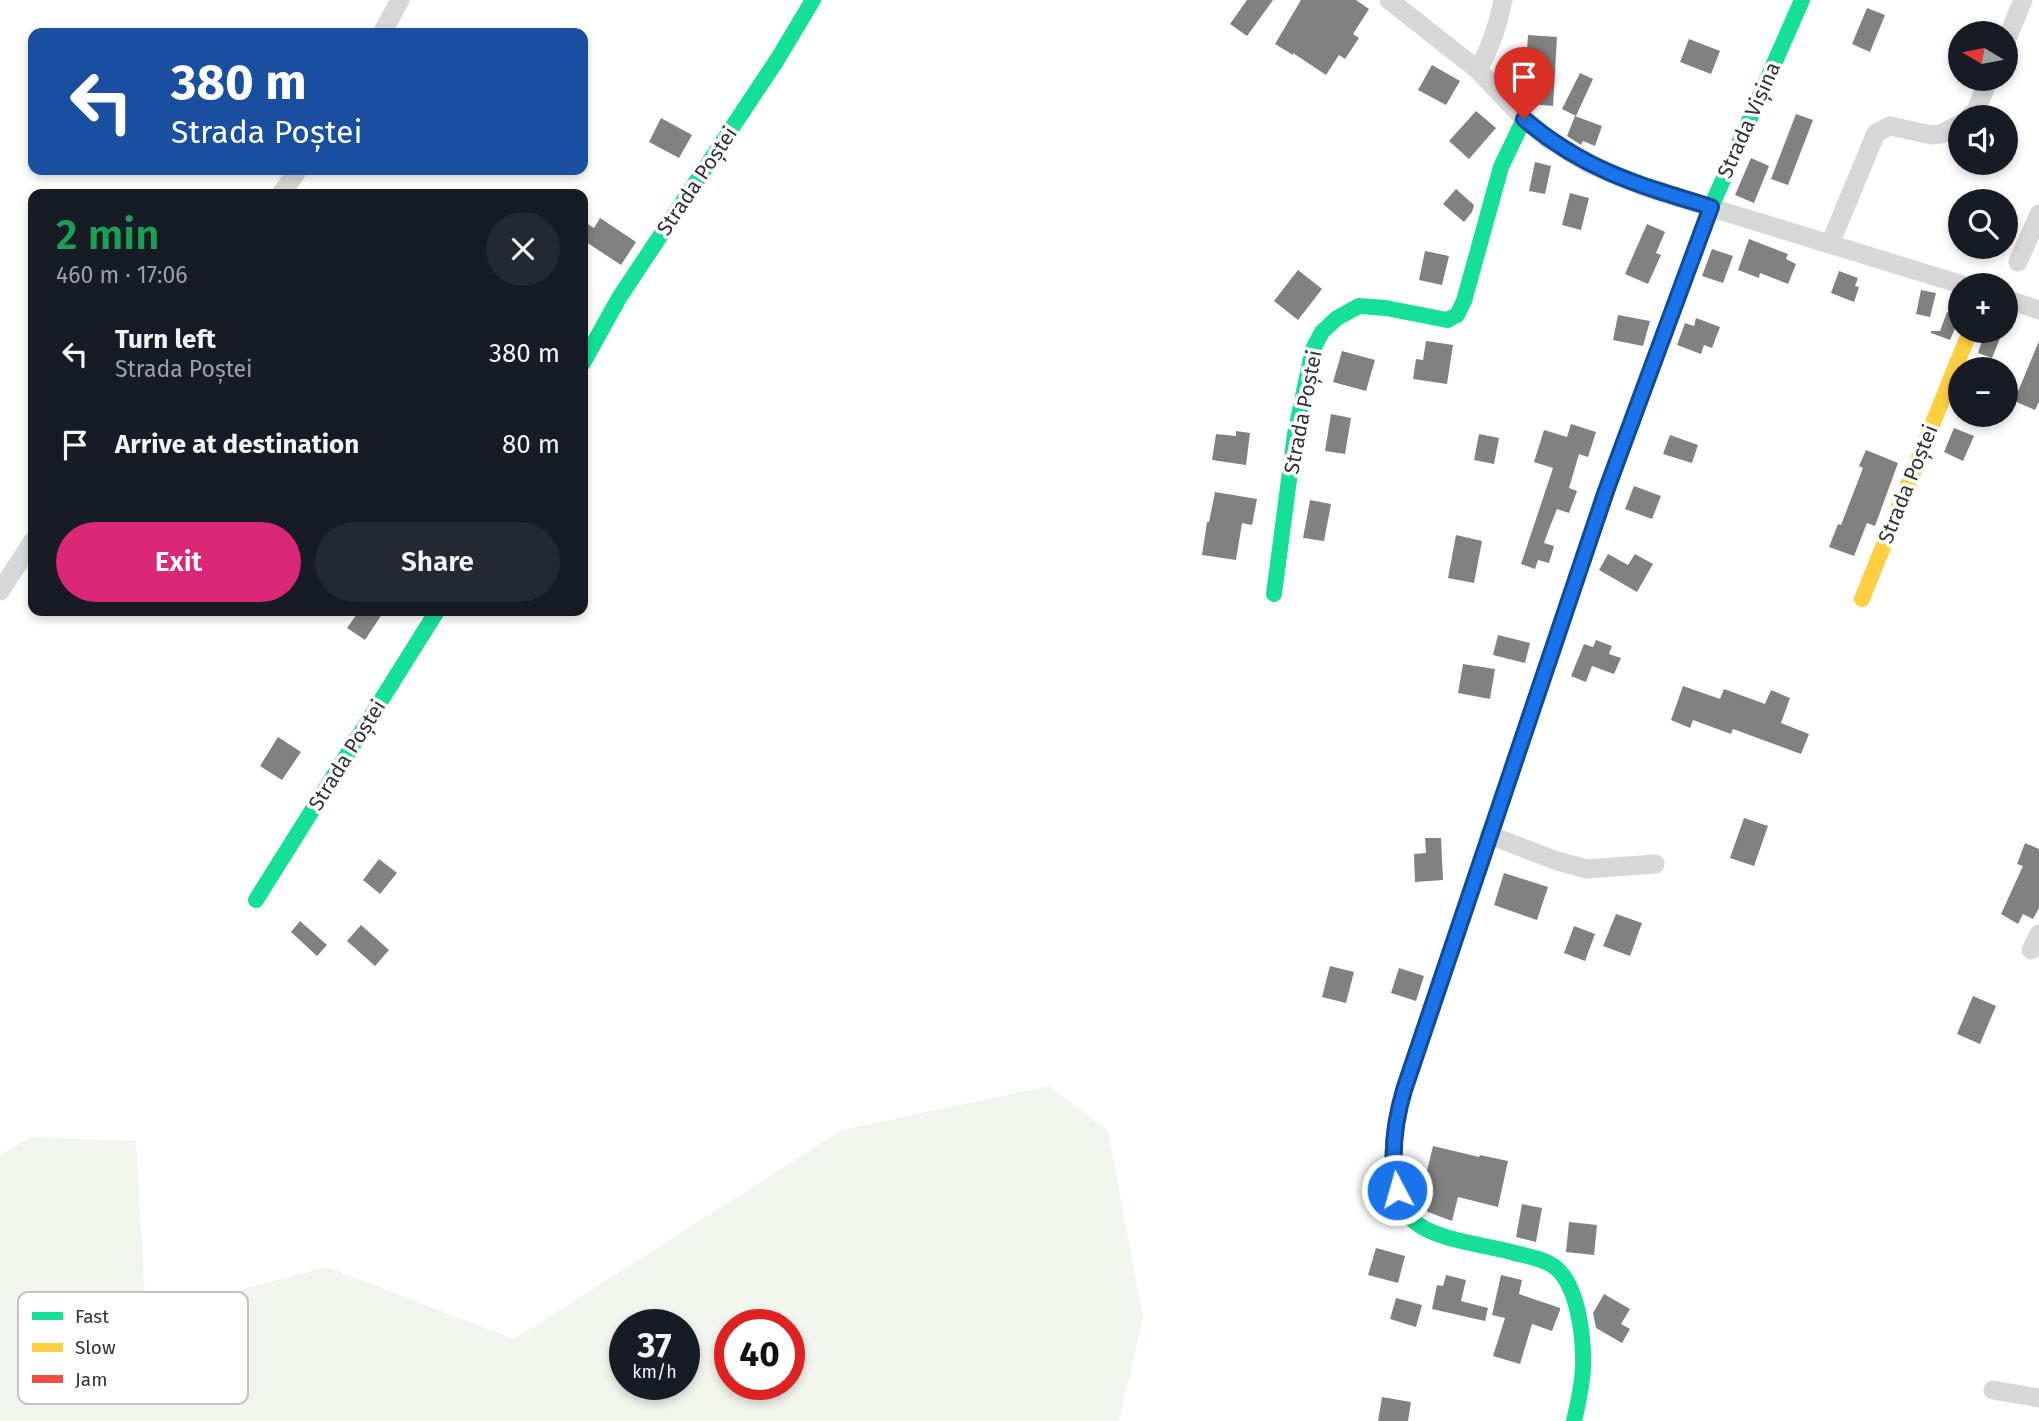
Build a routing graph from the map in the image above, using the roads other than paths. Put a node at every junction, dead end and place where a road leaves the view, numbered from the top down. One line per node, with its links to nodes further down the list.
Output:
1 (400, 0): 8 (street)
2 (813, 0): 20 (street, Strada Poștei)
3 (1389, 0): 9 (street)
4 (1503, 0): 9 (street)
5 (1802, 0): 12 (street, Strada Vișina)
6 (2023, 0): 7 (street)
7 (2014, 21)
8 (385, 28)
9 (1478, 70): 10 (street)
10 (1524, 119): 12 (street); 23 (street, Strada Poștei)
11 (1948, 130): 14 (street)
12 (1711, 207): 14 (street); 26 (street, Strada Vișina)
13 (2039, 214): 15 (street)
14 (1830, 244): 16 (street)
15 (2018, 262)
16 (1948, 280)
17 (2018, 303): 18 (street)
18 (2039, 310)
19 (1965, 343): 24 (street, Strada Poștei)
20 (588, 354)
21 (28, 549): 22 (street)
22 (0, 591)
23 (1274, 594)
24 (1862, 599)
25 (434, 616): 28 (street, Strada Poștei)
26 (1489, 835): 27 (street); 31 (street, Strada Vișina)
27 (1655, 864)
28 (256, 900)
29 (1993, 1390): 30 (street)
30 (2039, 1398)
31 (1574, 1421)

